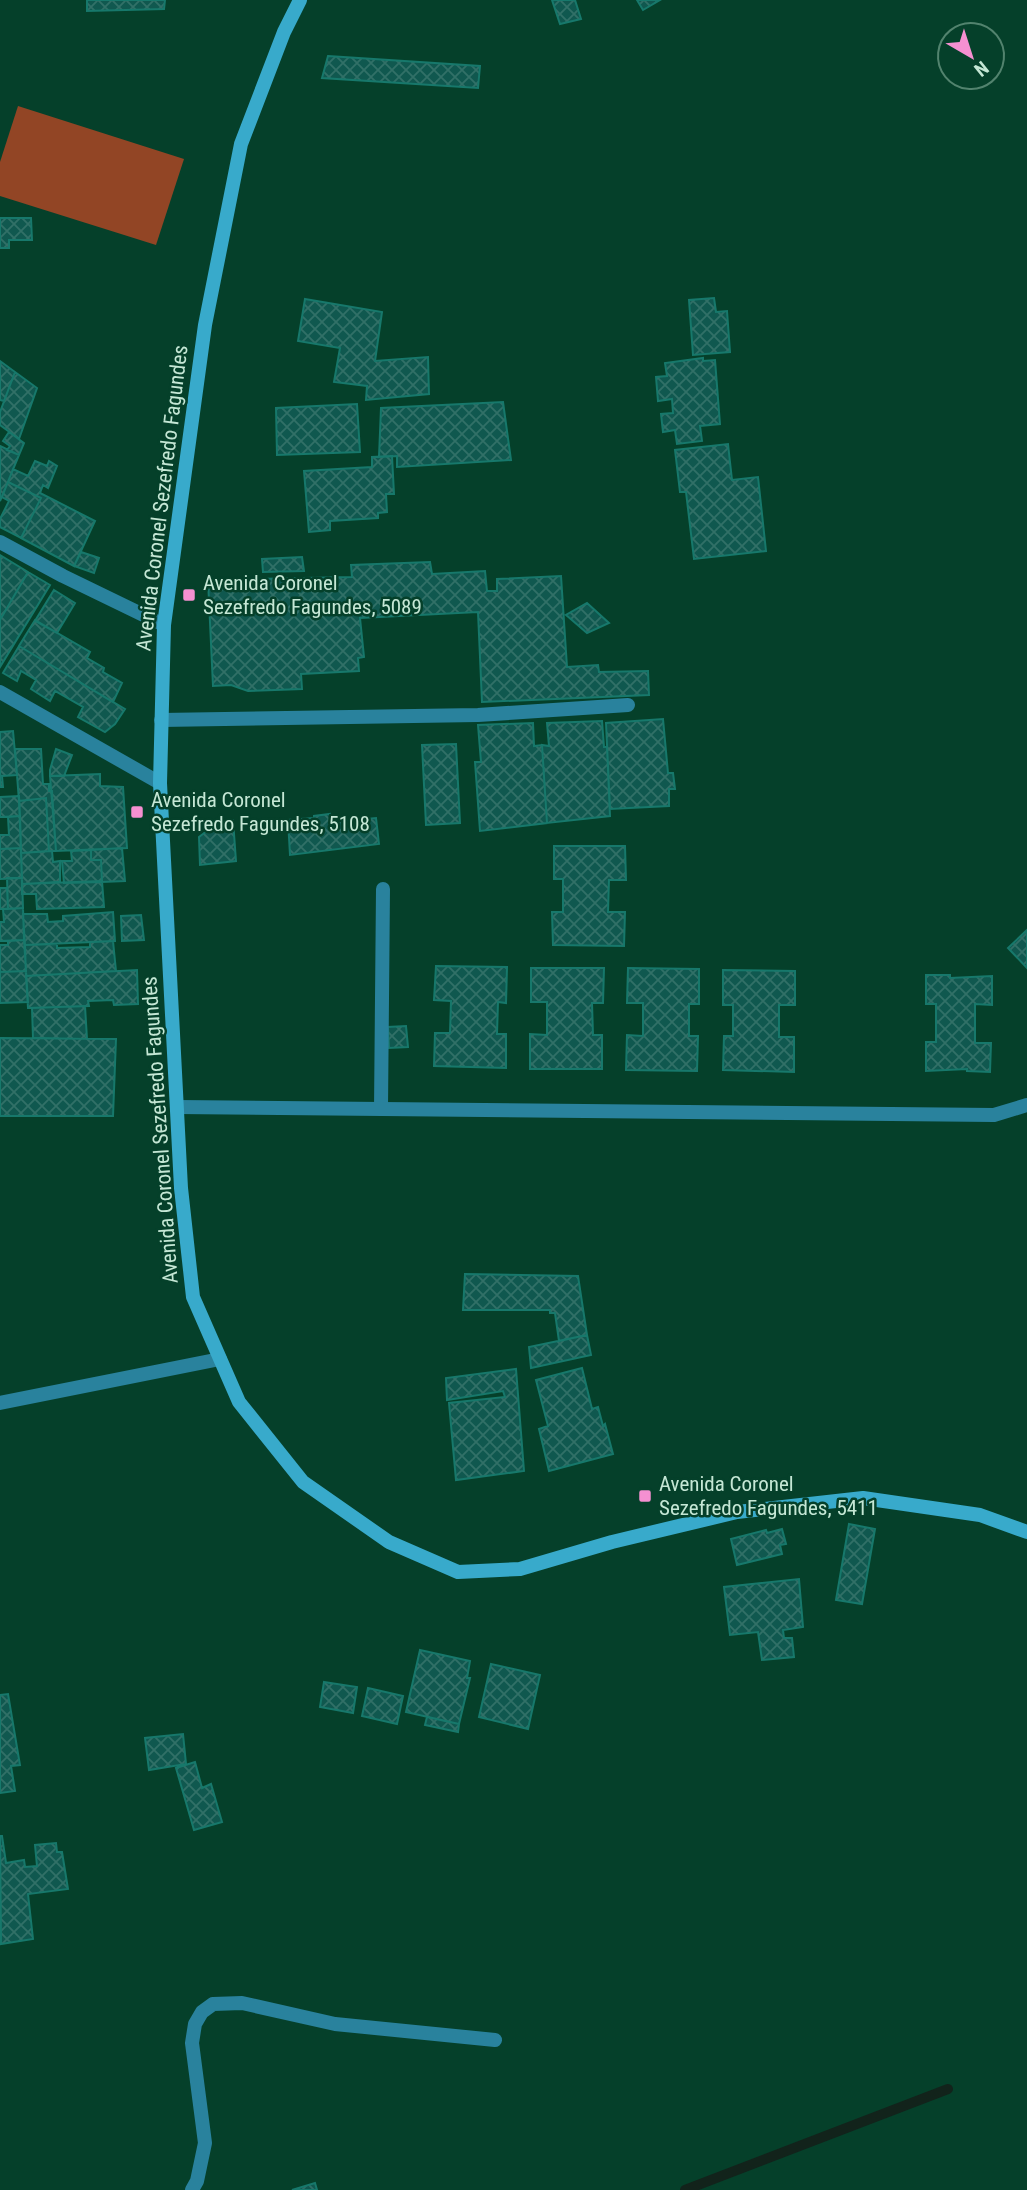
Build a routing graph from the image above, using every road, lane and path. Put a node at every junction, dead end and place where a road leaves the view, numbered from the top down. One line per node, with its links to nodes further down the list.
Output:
1 (299, 0): 3 (main road, Avenida Coronel Sezefredo Fagundes)
2 (0, 542): 3 (street)
3 (164, 625): 6 (main road, Avenida Coronel Sezefredo Fagundes)
4 (0, 692): 7 (street)
5 (628, 705): 6 (street)
6 (160, 720): 7 (main road, Avenida Coronel Sezefredo Fagundes)
7 (160, 783): 10 (main road, Avenida Coronel Sezefredo Fagundes)
8 (383, 890): 11 (street)
9 (1027, 1105): 11 (street)
10 (177, 1107): 11 (street); 12 (main road, Avenida Coronel Sezefredo Fagundes)
11 (381, 1109)
12 (220, 1359): 13 (street); 14 (main road, Avenida Coronel Sezefredo Fagundes)
13 (0, 1403)
14 (1027, 1532)
15 (495, 2040): 16 (street)
16 (192, 2190)

